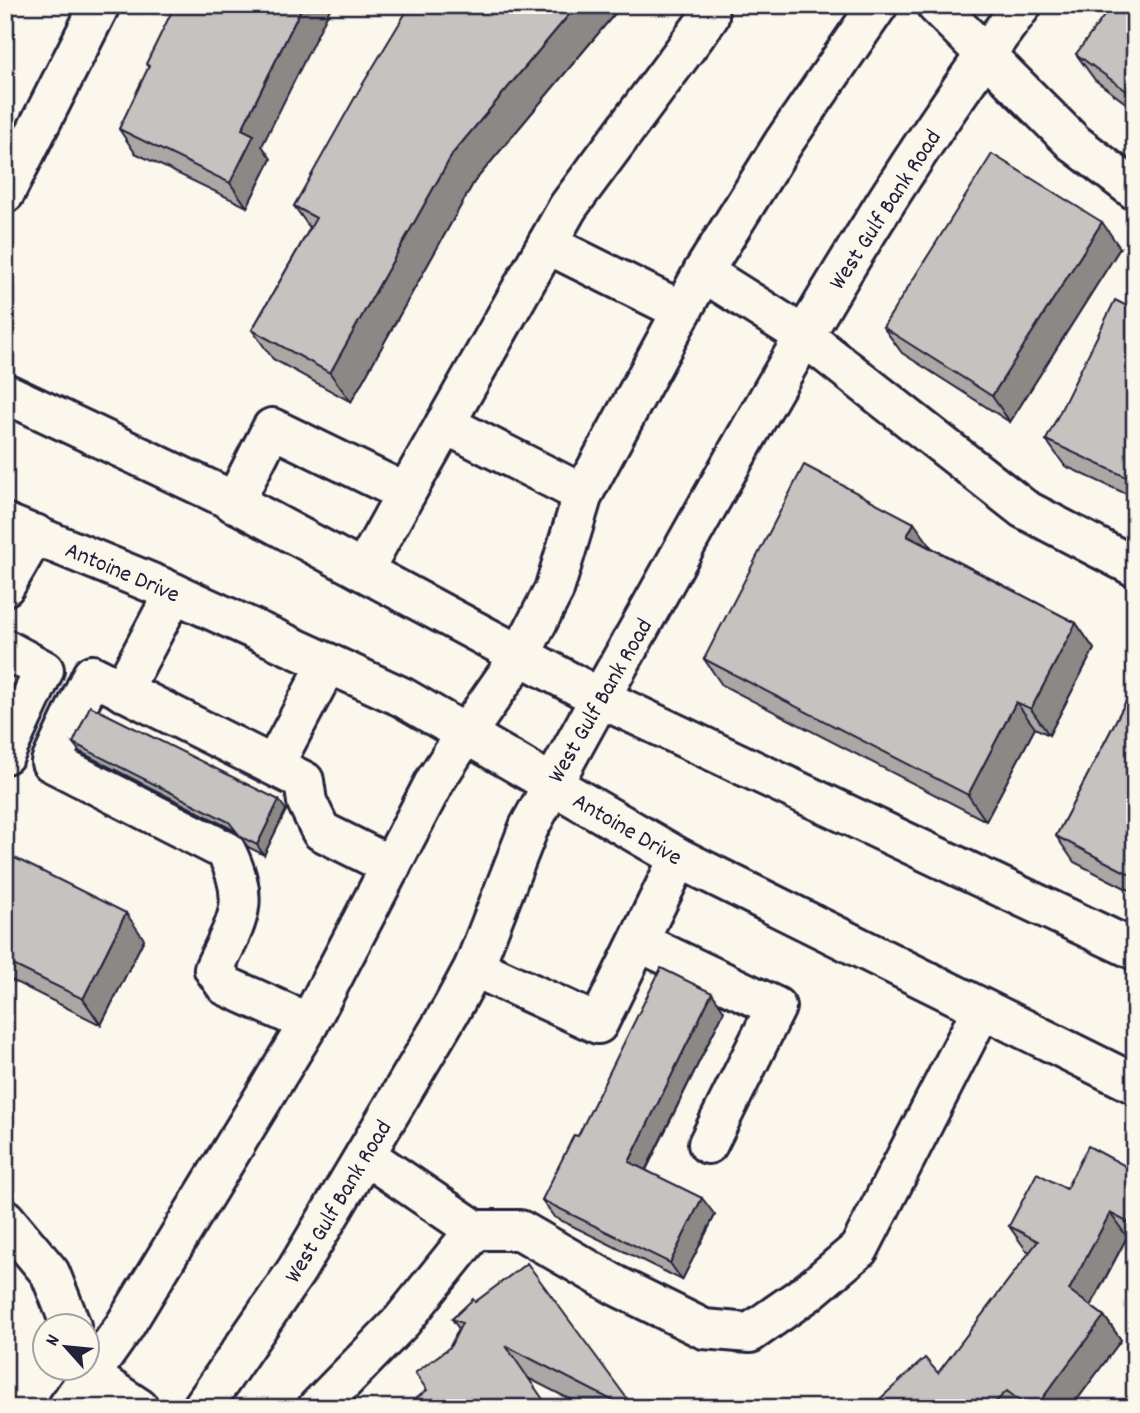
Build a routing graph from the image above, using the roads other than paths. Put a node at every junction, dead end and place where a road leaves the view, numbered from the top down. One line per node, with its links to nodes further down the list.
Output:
1 (100, 5): 8 (main road)
2 (878, 5): 10 (main road)
3 (936, 5): 6 (main road)
4 (1022, 5): 6 (main road, West Gulf Bank Road)
5 (709, 17): 9 (main road)
6 (985, 54): 7 (main road); 12 (main road, West Gulf Bank Road)
7 (1135, 190)
8 (5, 193)
9 (547, 244): 11 (main road); 14 (main road)
10 (703, 272): 11 (main road); 12 (main road)
11 (682, 311): 16 (main road)
12 (804, 335): 19 (main road); 27 (main road, West Gulf Bank Road)
13 (5, 393): 17 (main road)
14 (445, 424): 15 (main road); 16 (main road)
15 (406, 493): 17 (main road); 20 (main road)
16 (583, 494): 24 (main road)
17 (234, 503): 20 (main road)
18 (20, 528): 21 (main road); 22 (main road, Antoine Drive)
19 (1135, 567)
20 (363, 571): 24 (main road)
21 (5, 586)
22 (174, 593): 25 (main road, Antoine Drive); 26 (main road)
23 (5, 649): 29 (main road)
24 (520, 656): 27 (main road); 28 (main road)
25 (328, 663): 28 (main road, Antoine Drive); 30 (main road)
26 (122, 691): 30 (main road); 38 (main road)
27 (600, 698): 31 (main road, West Gulf Bank Road); 35 (main road)
28 (465, 734): 31 (main road, Antoine Drive); 33 (main road)
29 (5, 754)
30 (274, 765): 33 (main road)
31 (551, 783): 32 (main road, Antoine Drive); 36 (main road, West Gulf Bank Road)
32 (680, 858): 34 (main road); 37 (main road, Antoine Drive)
33 (391, 866): 38 (main road)
34 (639, 942): 36 (main road); 40 (main road)
35 (1135, 950)
36 (474, 967): 41 (main road, West Gulf Bank Road)
37 (982, 1009): 39 (main road, Antoine Drive); 43 (main road)
38 (309, 1023): 45 (main road)
39 (1135, 1084)
40 (708, 1144)
41 (365, 1155): 43 (main road); 50 (main road, West Gulf Bank Road)
42 (5, 1219): 44 (main road)
43 (475, 1230): 51 (main road)
44 (66, 1312)
45 (102, 1350)
46 (102, 1381): 49 (main road)
47 (82, 1382): 48 (main road)
48 (67, 1408)
49 (139, 1408)
50 (202, 1408)
51 (317, 1408)

